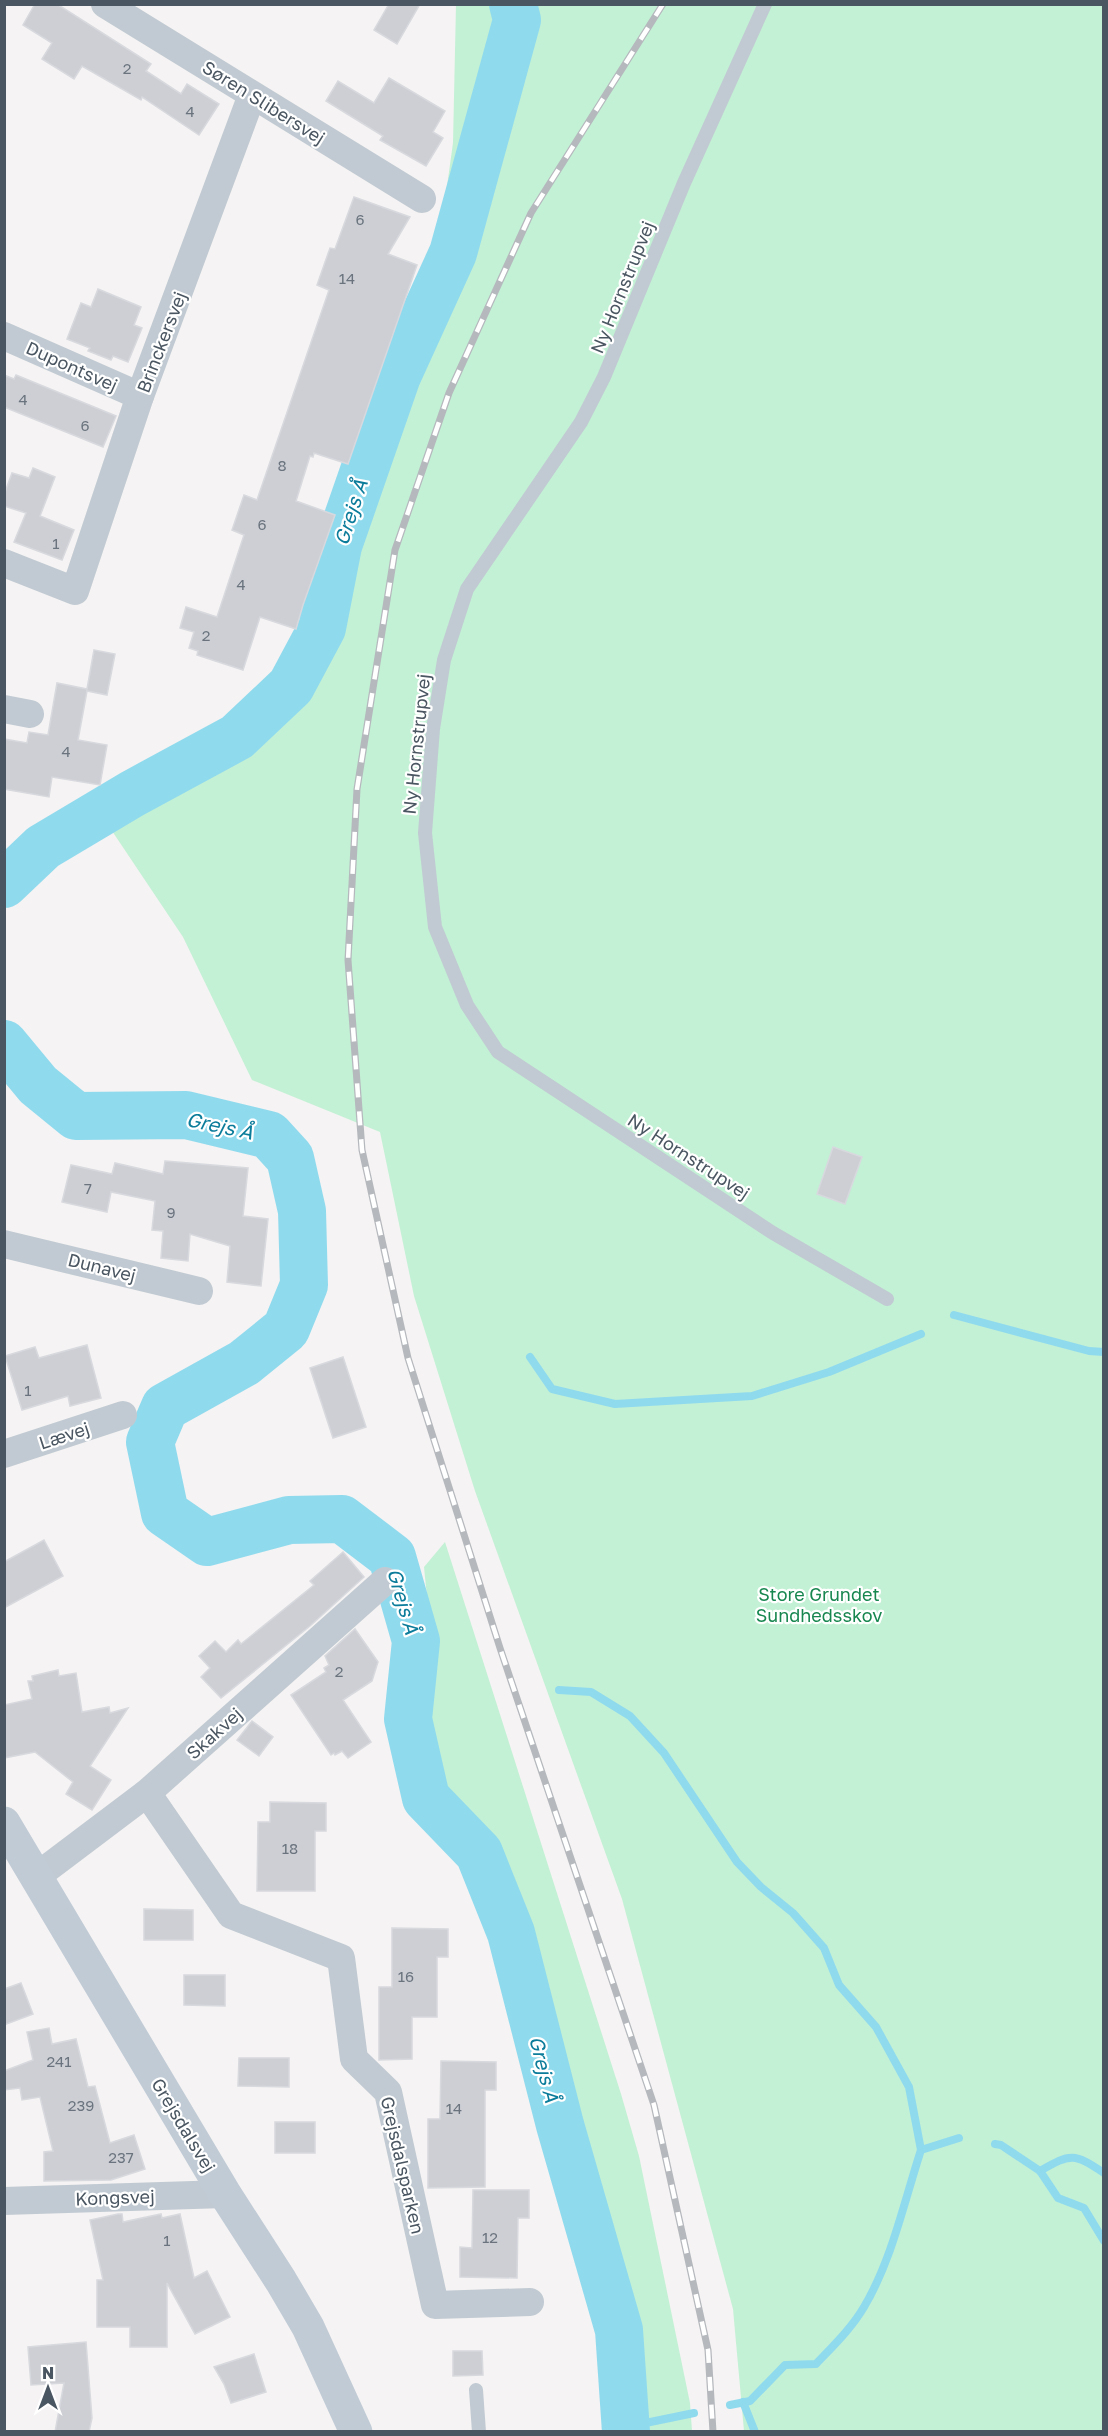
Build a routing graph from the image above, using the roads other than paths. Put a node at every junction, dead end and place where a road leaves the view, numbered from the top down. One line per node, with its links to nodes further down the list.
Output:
1 (105, 4): 3 (street, Søren Slibersvej)
2 (765, 4): 10 (lane, Ny Hornstrupvej)
3 (252, 95): 4 (street, Søren Slibersvej); 6 (street, Brinckersvej)
4 (422, 199)
5 (4, 336): 6 (street, Dupontsvej)
6 (140, 396): 7 (street, Brinckersvej)
7 (4, 563)
8 (4, 1244): 9 (street, Dunavej)
9 (199, 1291)
10 (886, 1299)
11 (123, 1415): 12 (street, Lævej)
12 (4, 1454)
13 (385, 1581): 14 (street, Skakvej)
14 (147, 1793): 16 (street, Skakvej); 19 (street, Grejsdalsparken)
15 (4, 1823): 16 (street, Grejsdalsvej)
16 (37, 1876): 17 (street, Grejsdalsvej)
17 (225, 2194): 18 (street, Kongsvej); 21 (street, Grejsdalsvej)
18 (4, 2201)
19 (530, 2302)
20 (476, 2390): 22 (lane)
21 (356, 2432)
22 (479, 2432)

